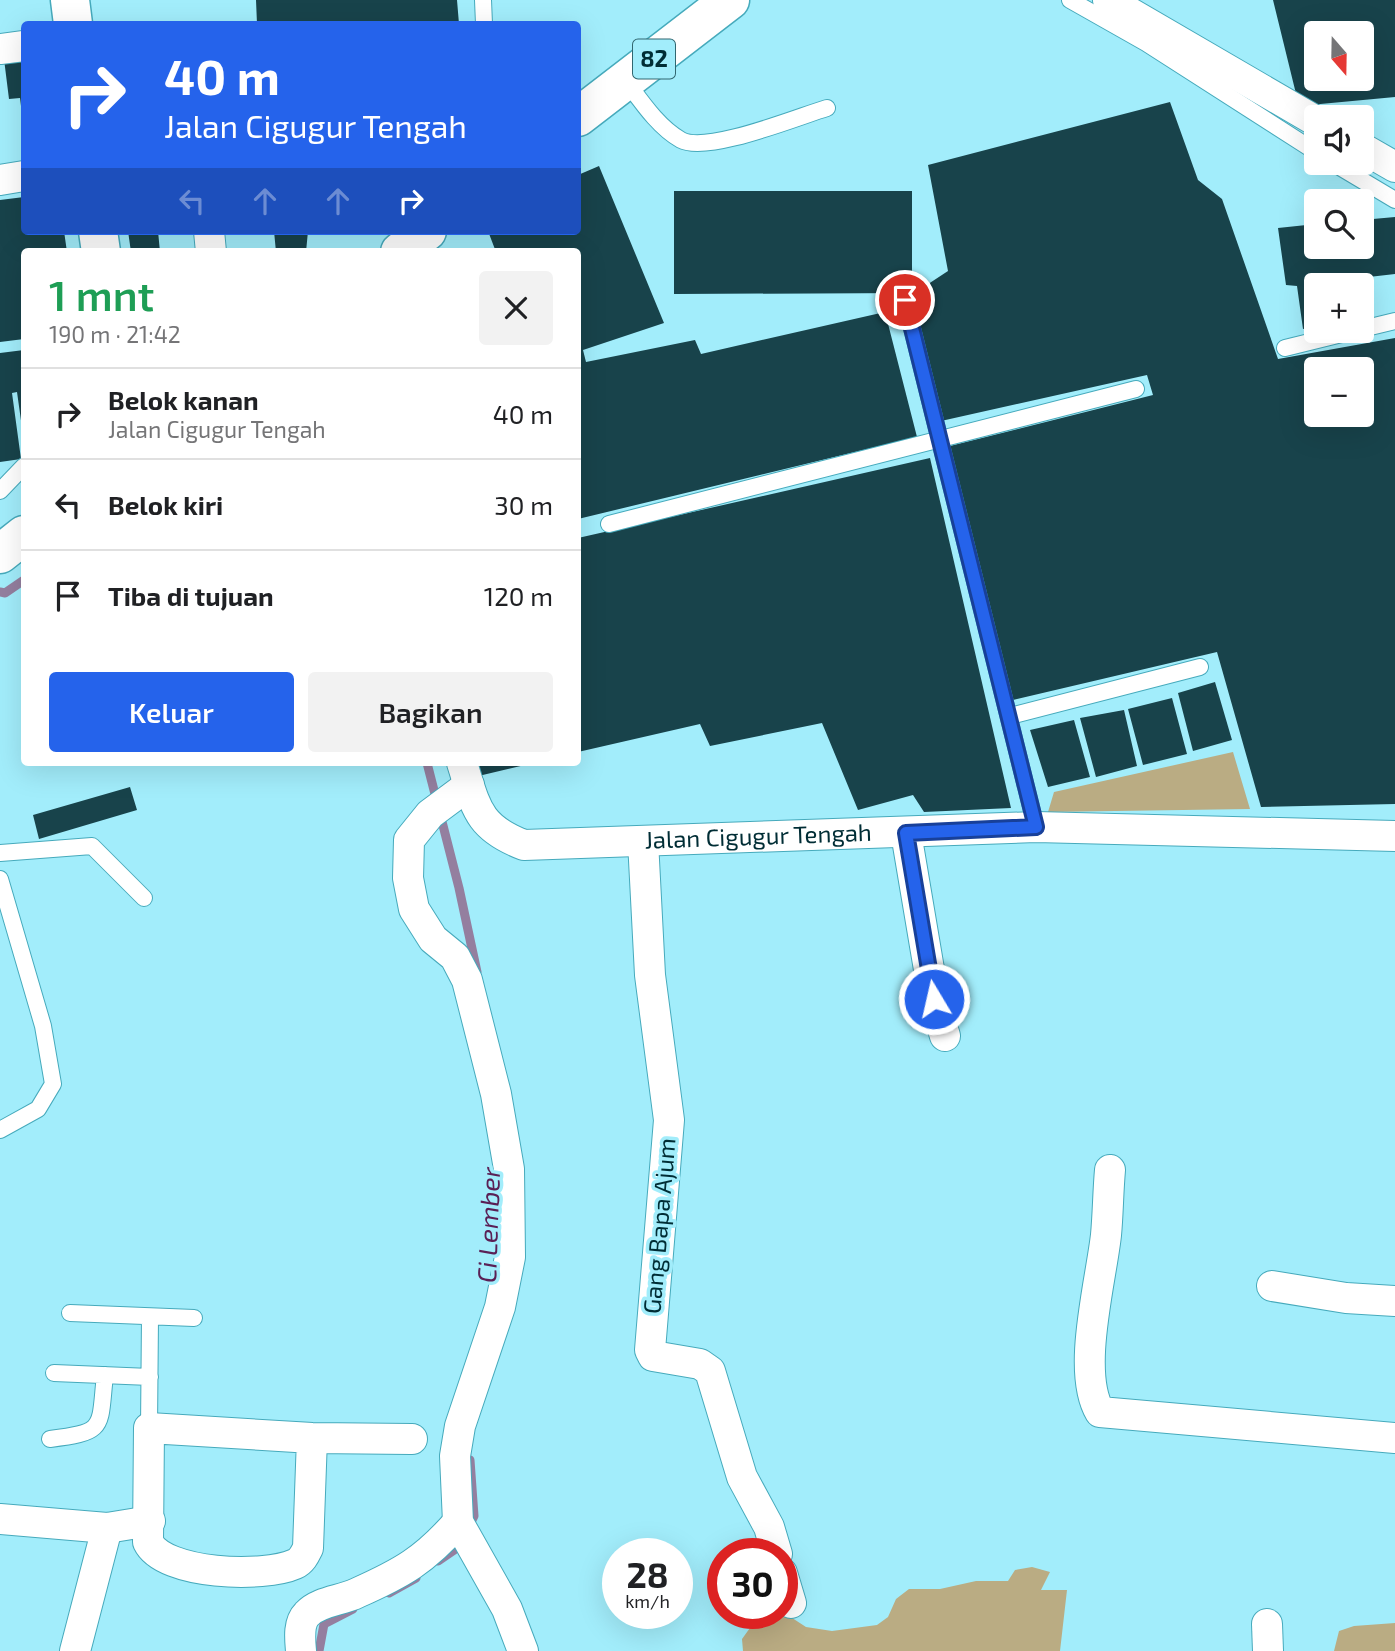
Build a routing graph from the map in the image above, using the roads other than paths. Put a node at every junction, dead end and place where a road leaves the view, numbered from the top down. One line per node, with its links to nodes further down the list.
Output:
1 (70, 0): 6 (main road)
2 (483, 0): 7 (lane)
3 (730, 0): 10 (main road, 82)
4 (1070, 0): 14 (lane)
5 (1108, 0): 12 (street)
6 (72, 21)
7 (484, 21)
8 (21, 47): 9 (street)
9 (0, 49)
10 (626, 81): 11 (lane); 13 (main road, 82)
11 (827, 108)
12 (1304, 114)
13 (581, 115)
14 (1304, 144)
15 (1374, 155): 16 (street)
16 (1395, 167)
17 (1353, 175): 20 (lane)
18 (21, 176): 19 (street)
19 (0, 180)
20 (1395, 200)
21 (422, 235): 22 (main road)
22 (405, 248)
23 (905, 300): 29 (lane)
24 (1395, 321): 25 (lane)
25 (1374, 326)
26 (1305, 343): 27 (lane)
27 (1285, 348)
28 (1136, 388): 29 (lane)
29 (941, 440): 32 (lane); 36 (lane)
30 (21, 469): 31 (lane)
31 (0, 491)
32 (609, 524)
33 (21, 537): 34 (main road)
34 (0, 554)
35 (1200, 667): 36 (lane)
36 (1010, 716): 38 (lane)
37 (453, 790): 41 (street, Jalan Cigugur Tengah); 64 (street)
38 (1036, 827): 39 (street, Jalan Cigugur Tengah); 40 (street, Jalan Cigugur Tengah)
39 (906, 833): 41 (street, Jalan Cigugur Tengah); 45 (street)
40 (1395, 835)
41 (643, 841): 65 (street, Gang Bapa Ajum)
42 (0, 853): 44 (lane)
43 (0, 879): 46 (lane)
44 (144, 898)
45 (945, 1036)
46 (0, 1130)
47 (1110, 1170): 58 (street)
48 (1272, 1286): 49 (street)
49 (1395, 1301)
50 (69, 1313): 51 (lane)
51 (150, 1317): 52 (lane); 55 (lane)
52 (194, 1318)
53 (54, 1373): 54 (lane)
54 (106, 1375): 55 (lane); 59 (lane)
55 (150, 1377): 56 (lane)
56 (149, 1428): 57 (street); 62 (street)
57 (312, 1438): 60 (street); 62 (street)
58 (1395, 1438)
59 (50, 1439)
60 (412, 1439)
61 (0, 1519): 63 (street)
62 (150, 1521): 63 (street)
63 (107, 1528): 66 (street)
64 (465, 1533): 67 (street); 68 (street)
65 (772, 1538)
66 (75, 1651)
67 (301, 1651)
68 (523, 1651)

